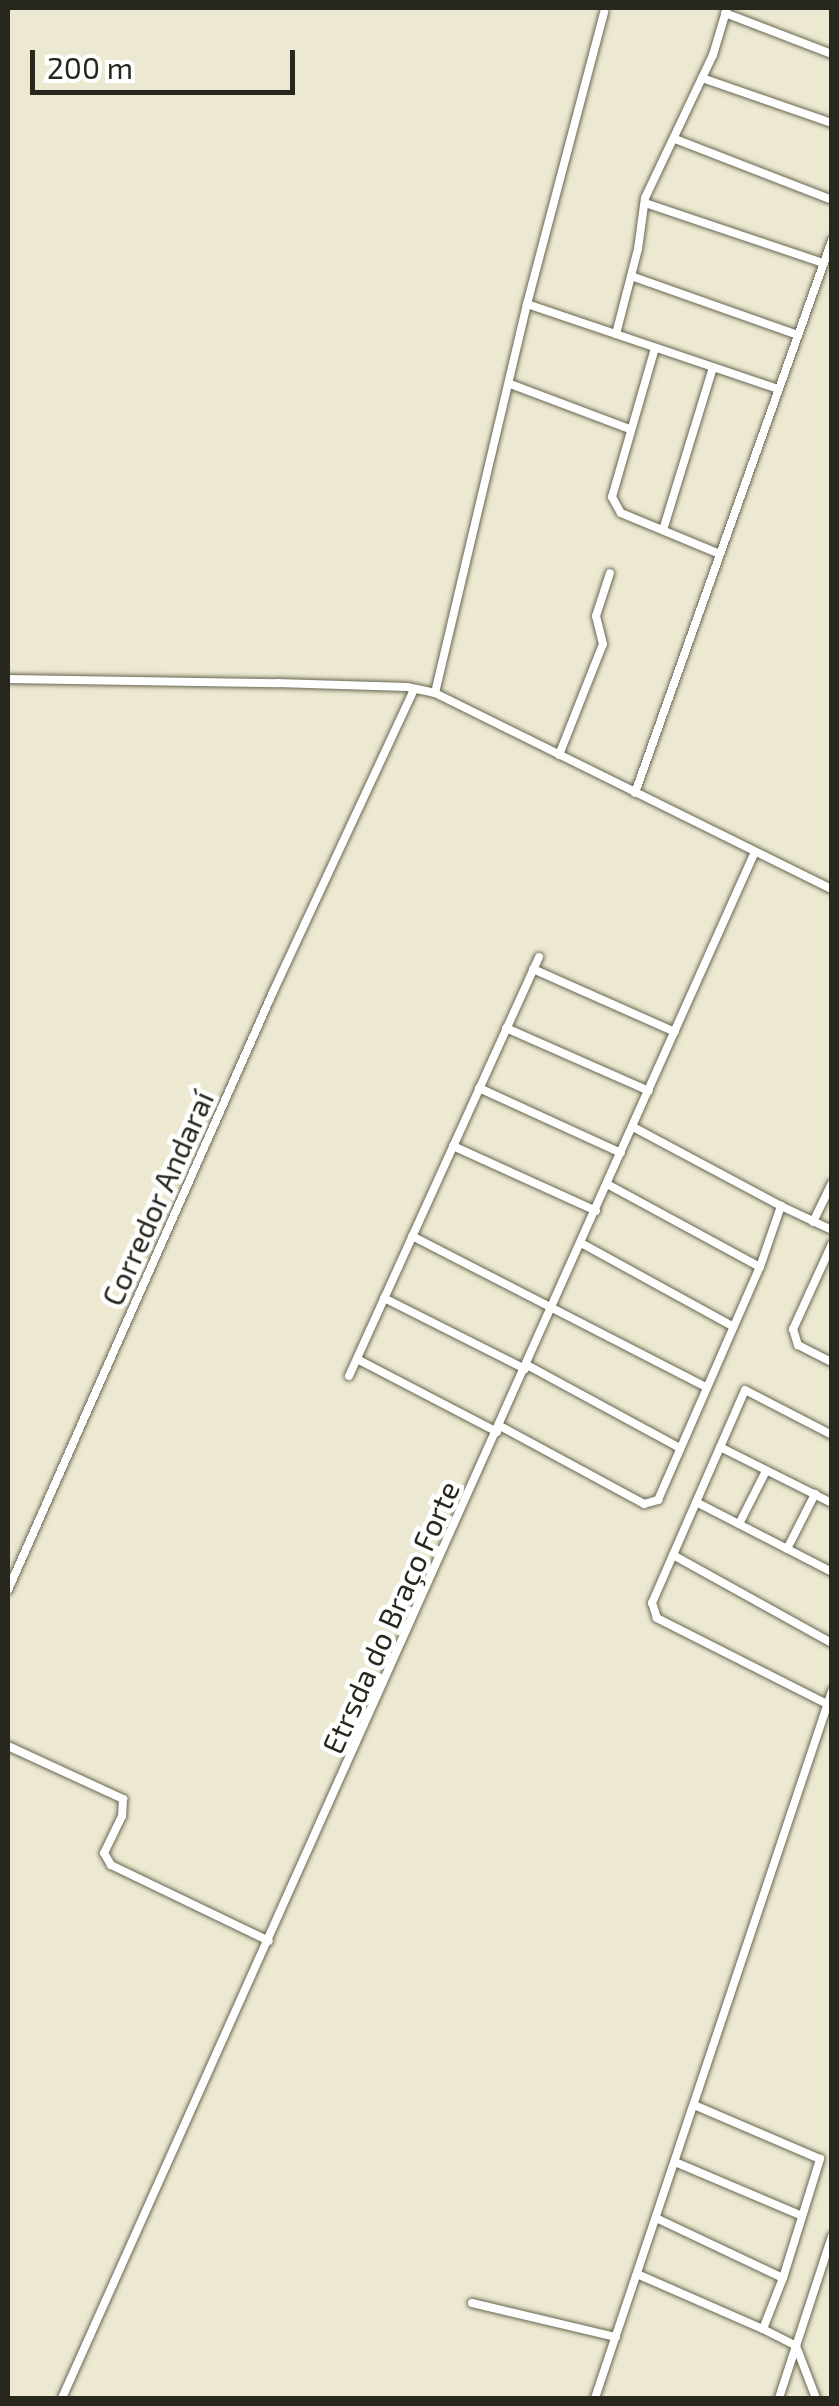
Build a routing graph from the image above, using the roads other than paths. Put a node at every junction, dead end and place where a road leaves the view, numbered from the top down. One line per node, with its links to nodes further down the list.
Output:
1 (726, 10): 3 (street); 4 (street)
2 (604, 12): 12 (street)
3 (832, 54)
4 (702, 78): 5 (street); 6 (street)
5 (832, 123)
6 (674, 139): 7 (street); 8 (street)
7 (832, 200)
8 (645, 202): 10 (street); 11 (street)
9 (832, 240): 10 (street)
10 (827, 258): 14 (street)
11 (631, 276): 13 (street); 14 (street)
12 (528, 304): 13 (street); 17 (street)
13 (616, 334): 15 (street)
14 (798, 335): 18 (street)
15 (655, 348): 16 (street); 19 (street)
16 (712, 367): 18 (street); 20 (street)
17 (510, 384): 19 (street); 25 (street)
18 (778, 389): 21 (street)
19 (630, 429): 20 (street)
20 (663, 530): 21 (street)
21 (720, 554): 27 (street)
22 (610, 573): 26 (street)
23 (8, 679): 24 (street)
24 (414, 689): 25 (street); 69 (street, Corredor Andaraí)
25 (435, 693): 26 (street)
26 (559, 756): 27 (street)
27 (635, 793): 28 (street)
28 (755, 852): 29 (street); 33 (street, Etrsda do Braço Forte)
29 (832, 889)
30 (539, 957): 31 (street)
31 (533, 969): 32 (street); 33 (street)
32 (506, 1028): 34 (street); 35 (street)
33 (675, 1032): 35 (street, Etrsda do Braço Forte)
34 (480, 1088): 37 (street); 38 (street)
35 (649, 1091): 36 (street, Etrsda do Braço Forte)
36 (633, 1127): 38 (street, Etrsda do Braço Forte); 41 (street)
37 (453, 1146): 42 (street); 45 (street)
38 (621, 1153): 40 (street, Etrsda do Braço Forte)
39 (832, 1183): 43 (street)
40 (608, 1184): 42 (street, Etrsda do Braço Forte); 48 (street)
41 (781, 1206): 43 (street); 48 (street)
42 (596, 1211): 46 (street, Etrsda do Braço Forte)
43 (813, 1222): 44 (street)
44 (832, 1230)
45 (412, 1236): 49 (street); 50 (street)
46 (581, 1243): 50 (street, Etrsda do Braço Forte); 51 (street)
47 (832, 1244): 53 (street)
48 (760, 1267): 51 (street)
49 (384, 1298): 52 (street); 54 (street)
50 (552, 1308): 54 (street, Etrsda do Braço Forte); 56 (street)
51 (732, 1326): 56 (street)
52 (357, 1359): 55 (street); 57 (street)
53 (832, 1362)
54 (526, 1368): 57 (street, Etrsda do Braço Forte); 60 (street)
55 (349, 1376)
56 (706, 1387): 60 (street)
57 (499, 1429): 60 (street); 74 (street, Etrsda do Braço Forte)
58 (832, 1435): 59 (street)
59 (720, 1447): 61 (street); 63 (street)
60 (680, 1448)
61 (766, 1470): 62 (street); 65 (street)
62 (815, 1494): 64 (street); 66 (street)
63 (696, 1502): 65 (street); 67 (street)
64 (832, 1503)
65 (739, 1524): 66 (street)
66 (787, 1549): 68 (street)
67 (673, 1556): 70 (street); 72 (street)
68 (832, 1572)
69 (8, 1590)
70 (832, 1642)
71 (832, 1691): 72 (street)
72 (827, 1704): 75 (street)
73 (8, 1746): 74 (street)
74 (269, 1941): 90 (street, Etrsda do Braço Forte)
75 (694, 2105): 76 (street); 77 (street)
76 (820, 2158): 78 (street); 79 (street)
77 (675, 2162): 79 (street); 80 (street)
78 (832, 2162)
79 (802, 2216): 83 (street)
80 (656, 2218): 82 (street); 83 (street)
81 (832, 2236): 87 (street)
82 (637, 2274): 85 (street); 86 (street)
83 (783, 2278): 85 (street)
84 (472, 2303): 86 (street)
85 (763, 2329): 87 (street)
86 (616, 2337): 91 (street)
87 (796, 2346): 88 (street); 89 (street)
88 (786, 2376): 89 (street); 92 (street)
89 (810, 2377): 93 (street)
90 (62, 2398)
91 (595, 2398)
92 (778, 2398)
93 (816, 2398)

